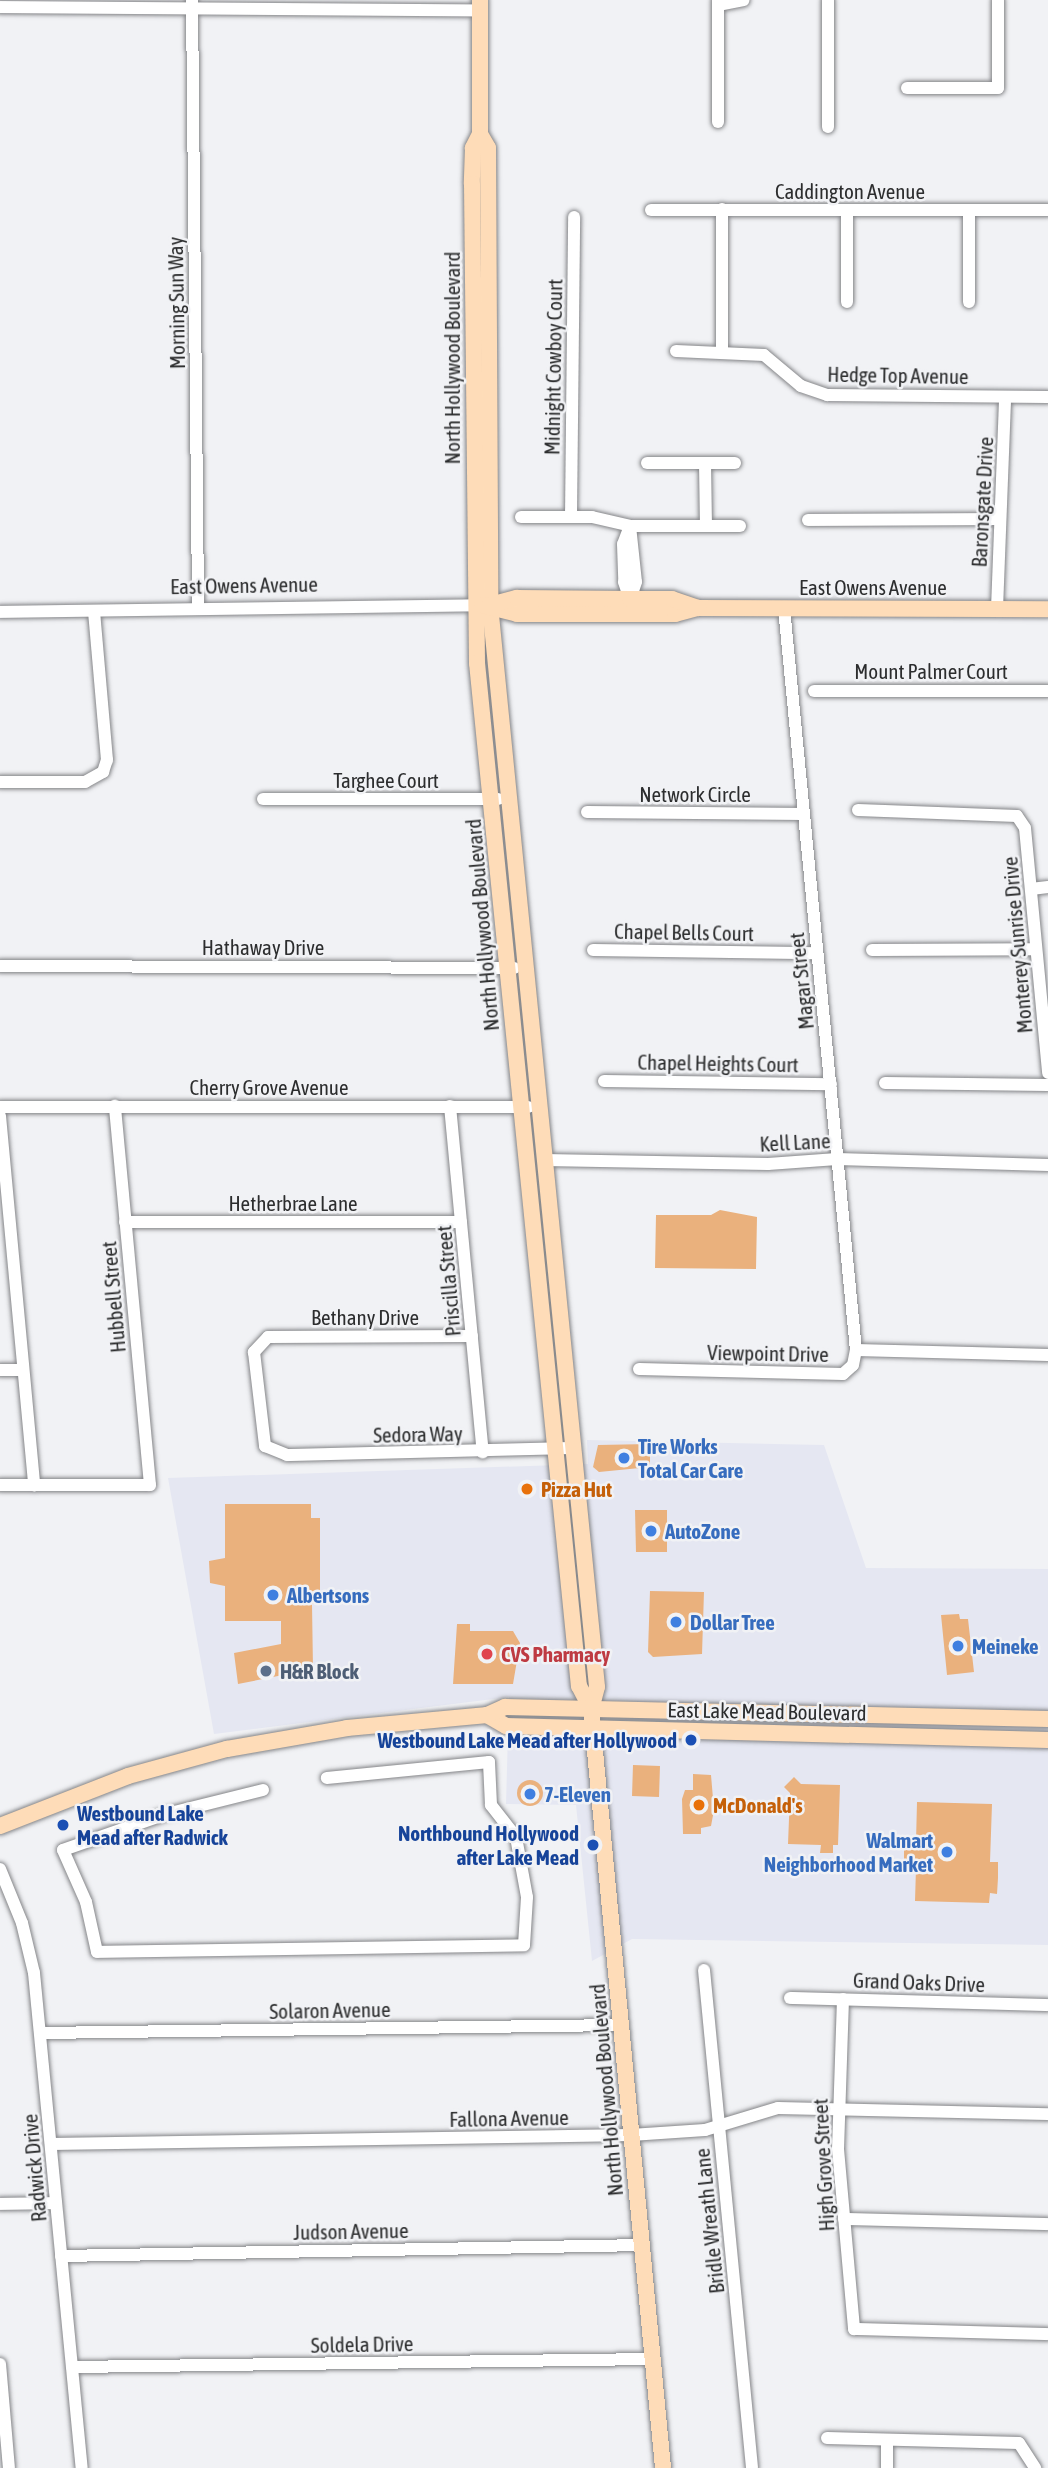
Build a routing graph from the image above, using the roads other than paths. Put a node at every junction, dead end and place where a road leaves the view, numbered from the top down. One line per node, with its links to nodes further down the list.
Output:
1 (744, 0): 4 (street)
2 (828, 0): 10 (street)
3 (998, 0): 8 (street)
4 (718, 2): 9 (street)
5 (192, 3): 6 (street); 7 (street); 35 (street, Morning Sun Way)
6 (480, 5): 34 (main road, North Hollywood Boulevard)
7 (0, 7)
8 (907, 89)
9 (718, 122)
10 (828, 127)
11 (722, 209): 12 (street, Caddington Avenue); 13 (street, Caddington Avenue); 20 (street)
12 (651, 210)
13 (847, 210): 15 (street, Caddington Avenue); 17 (street)
14 (1048, 210): 15 (street, Caddington Avenue)
15 (969, 211): 18 (street)
16 (574, 217): 27 (street, Midnight Cowboy Court)
17 (847, 302)
18 (969, 302)
19 (676, 351): 20 (street, Hedge Top Avenue)
20 (722, 351): 21 (street, Hedge Top Avenue)
21 (1005, 397): 22 (street, Hedge Top Avenue); 28 (street, Baronsgate Drive)
22 (1048, 397)
23 (647, 463): 24 (street)
24 (705, 463): 25 (street); 30 (street)
25 (735, 463)
26 (521, 517): 27 (street)
27 (571, 517): 31 (street)
28 (998, 519): 29 (street); 38 (street, Baronsgate Drive)
29 (807, 520)
30 (706, 525): 31 (street); 32 (street)
31 (630, 526): 33 (street)
32 (740, 526)
33 (630, 599): 34 (main road, East Owens Avenue); 36 (main road, East Owens Avenue)
34 (482, 605): 35 (street, East Owens Avenue); 36 (main road, East Owens Avenue); 46 (main road, North Hollywood Boulevard); 47 (main road, North Hollywood Boulevard)
35 (198, 606): 41 (street, East Owens Avenue)
36 (698, 608): 37 (main road, East Owens Avenue)
37 (784, 608): 38 (main road, East Owens Avenue); 50 (street, Magar Street)
38 (997, 609): 39 (main road, East Owens Avenue)
39 (1048, 609)
40 (0, 612): 41 (street, East Owens Avenue)
41 (93, 612): 44 (street)
42 (814, 691): 43 (street, Mount Palmer Court)
43 (1048, 691)
44 (0, 782)
45 (263, 799): 46 (street, Targhee Court)
46 (491, 799): 47 (street, Targhee Court); 58 (main road, North Hollywood Boulevard)
47 (509, 799): 59 (main road, North Hollywood Boulevard)
48 (858, 810): 52 (street, Monterey Sunrise Drive)
49 (587, 812): 50 (street, Network Circle)
50 (804, 814): 56 (street, Magar Street)
51 (1048, 887): 52 (street)
52 (1031, 889): 53 (street, Monterey Sunrise Drive)
53 (1036, 949): 55 (street); 60 (street, Monterey Sunrise Drive)
54 (593, 950): 56 (street, Chapel Bells Court)
55 (872, 950)
56 (817, 953): 63 (street, Magar Street)
57 (0, 966): 58 (street, Hathaway Drive)
58 (507, 968): 59 (street, Hathaway Drive); 68 (main road, North Hollywood Boulevard)
59 (525, 968): 69 (main road, North Hollywood Boulevard)
60 (1048, 1073)
61 (604, 1081): 63 (street, Chapel Heights Court)
62 (885, 1083): 64 (street)
63 (831, 1084): 71 (street, Magar Street)
64 (1048, 1085)
65 (450, 1106): 67 (street, Cherry Grove Avenue); 68 (street, Cherry Grove Avenue); 75 (street, Priscilla Street)
66 (0, 1107): 67 (street, Cherry Grove Avenue)
67 (115, 1107): 74 (street, Hubbell Street)
68 (521, 1107): 69 (street, Cherry Grove Avenue); 84 (main road, North Hollywood Boulevard)
69 (539, 1107): 72 (main road, North Hollywood Boulevard)
70 (0, 1116): 81 (street)
71 (837, 1159): 72 (street, Kell Lane); 73 (street, Kell Lane); 77 (street, Magar Street)
72 (544, 1160): 83 (main road, North Hollywood Boulevard)
73 (1048, 1165)
74 (125, 1222): 75 (street, Hetherbrae Lane); 87 (street, Hubbell Street)
75 (461, 1222): 76 (street, Priscilla Street)
76 (472, 1336): 82 (street, Bethany Drive); 85 (street, Priscilla Street)
77 (856, 1350): 78 (street, Viewpoint Drive); 79 (street, Viewpoint Drive)
78 (1048, 1355)
79 (639, 1369)
80 (0, 1370): 81 (street)
81 (23, 1370): 87 (street)
82 (265, 1446): 85 (street, Sedora Way)
83 (574, 1448): 84 (street, Sedora Way); 88 (main road, North Hollywood Boulevard)
84 (555, 1449): 85 (street, Sedora Way); 89 (main road, North Hollywood Boulevard)
85 (483, 1452)
86 (0, 1485): 87 (street)
87 (34, 1485)
88 (586, 1564): 89 (main road); 90 (main road, North Hollywood Boulevard)
89 (567, 1565): 90 (main road, North Hollywood Boulevard)
90 (591, 1709): 91 (main road, East Lake Mead Boulevard); 92 (main road, East Lake Mead Boulevard); 95 (main road, North Hollywood Boulevard)
91 (487, 1715): 95 (main road, East Lake Mead Boulevard); 101 (main road, East Lake Mead Boulevard)
92 (854, 1715): 93 (main road, East Lake Mead Boulevard); 96 (main road)
93 (957, 1717): 94 (main road, East Lake Mead Boulevard); 97 (main road)
94 (1048, 1719)
95 (592, 1728): 96 (main road, East Lake Mead Boulevard); 107 (main road, North Hollywood Boulevard)
96 (772, 1732): 97 (main road, East Lake Mead Boulevard)
97 (913, 1736): 98 (main road, East Lake Mead Boulevard)
98 (1048, 1740)
99 (327, 1777): 100 (street)
100 (263, 1790)
101 (0, 1826)
102 (0, 1869): 108 (street, Radwick Drive)
103 (704, 1970): 111 (street, Bridle Wreath Lane)
104 (790, 1998): 105 (street, Grand Oaks Drive)
105 (843, 1999): 106 (street, Grand Oaks Drive); 109 (street, High Grove Street)
106 (1048, 2005)
107 (621, 2025): 108 (street, Solaron Avenue); 112 (main road, North Hollywood Boulevard)
108 (40, 2033): 113 (street, Radwick Drive)
109 (838, 2109): 110 (street, Fallona Avenue); 111 (street, Fallona Avenue); 116 (street, High Grove Street)
110 (1048, 2114)
111 (719, 2127): 112 (street, Fallona Avenue); 130 (street, Bridle Wreath Lane)
112 (631, 2135): 113 (street, Fallona Avenue); 118 (main road, North Hollywood Boulevard)
113 (51, 2144): 114 (street, Radwick Drive)
114 (56, 2203): 115 (street); 119 (street, Radwick Drive)
115 (0, 2204)
116 (844, 2219): 117 (street); 120 (street, High Grove Street)
117 (1048, 2224)
118 (642, 2245): 119 (street, Judson Avenue); 121 (main road, North Hollywood Boulevard)
119 (61, 2256): 123 (street, Radwick Drive)
120 (1048, 2334)
121 (653, 2359): 123 (street, Soldela Drive); 129 (main road, North Hollywood Boulevard)
122 (0, 2364): 124 (street)
123 (72, 2367): 128 (street, Radwick Drive)
124 (3, 2426): 127 (street)
125 (827, 2438): 126 (street)
126 (887, 2440): 131 (street); 132 (street)
127 (9, 2468)
128 (82, 2468)
129 (663, 2468)
130 (752, 2468)
131 (887, 2468)
132 (1035, 2468)

